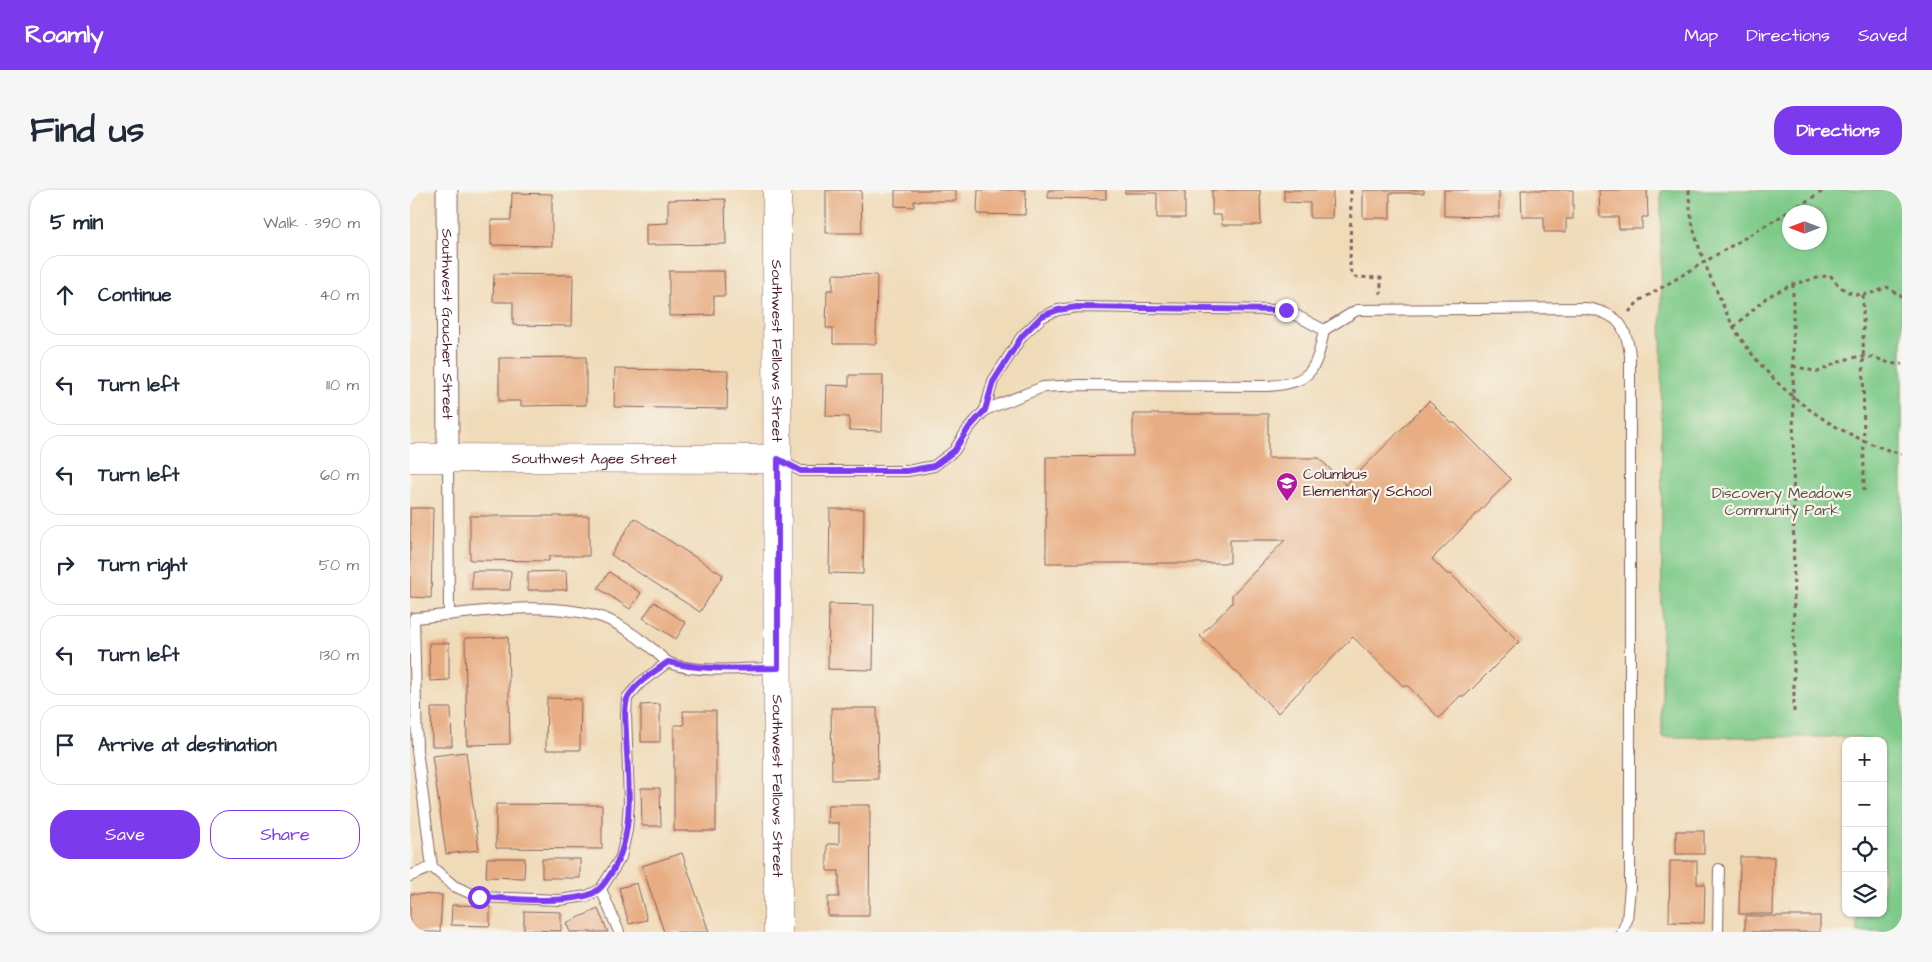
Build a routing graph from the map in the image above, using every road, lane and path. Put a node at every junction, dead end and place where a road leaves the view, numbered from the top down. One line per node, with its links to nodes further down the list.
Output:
1 (447, 190): 22 (street, Southwest Goucher Street)
2 (777, 190): 23 (street, Southwest Fellows Street)
3 (1351, 190): 10 (path)
4 (1689, 190): 6 (path)
5 (1826, 190): 6 (path)
6 (1703, 261): 11 (path); 12 (path)
7 (1793, 284): 8 (path); 12 (path); 16 (path)
8 (1863, 295): 9 (path); 14 (path)
9 (1902, 297)
10 (1381, 310): 11 (lane); 13 (lane)
11 (1620, 322): 36 (lane)
12 (1734, 327): 17 (path)
13 (1324, 330): 18 (lane); 18 (lane)
14 (1863, 357): 15 (path); 16 (path); 19 (path)
15 (1902, 364)
16 (1793, 366): 17 (path)
17 (1793, 395): 19 (path); 29 (path)
18 (985, 410): 23 (lane)
19 (1864, 440): 20 (path); 24 (path)
20 (1902, 454)
21 (410, 458): 22 (street, Southwest Agee Street)
22 (448, 458): 23 (street, Southwest Agee Street); 25 (lane)
23 (778, 459): 28 (street, Southwest Fellows Street)
24 (1864, 494)
25 (450, 615): 26 (lane); 27 (lane)
26 (412, 618): 30 (lane)
27 (668, 662): 28 (lane); 33 (lane)
28 (778, 668): 35 (street, Southwest Fellows Street)
29 (1794, 712)
30 (432, 867): 32 (lane); 33 (lane)
31 (1719, 868): 37 (lane)
32 (410, 876)
33 (601, 889): 34 (lane)
34 (619, 932)
35 (778, 932)
36 (1622, 932)
37 (1718, 932)

